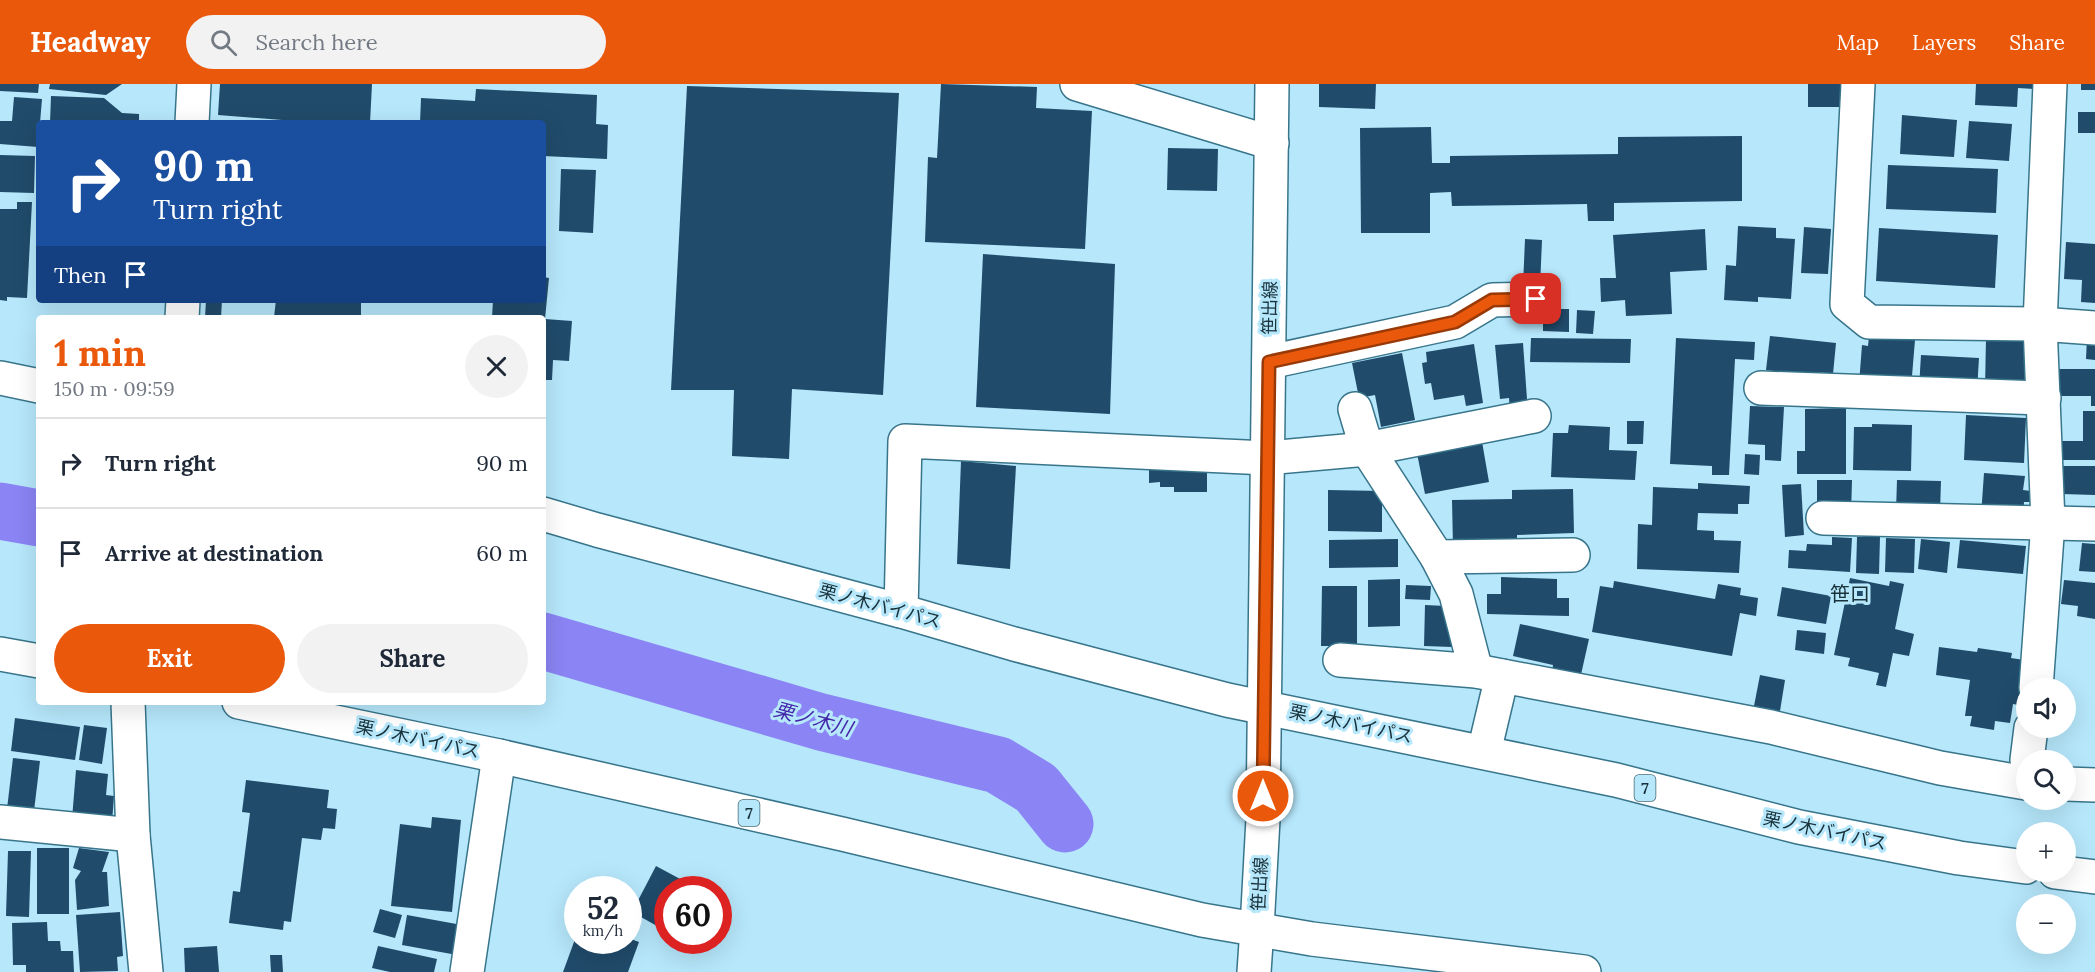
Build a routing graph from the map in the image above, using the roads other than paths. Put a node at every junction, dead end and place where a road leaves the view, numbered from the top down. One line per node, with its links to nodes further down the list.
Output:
1 (194, 84): 6 (main road)
2 (1077, 84): 7 (main road)
3 (1272, 84): 7 (main road, 笹出線)
4 (1858, 84): 9 (main road)
5 (2050, 84): 9 (main road)
6 (192, 120)
7 (1272, 142): 11 (main road, 笹出線)
8 (1536, 299): 11 (main road)
9 (2040, 324): 10 (main road); 15 (main road)
10 (2095, 328)
11 (1269, 362): 19 (main road, 笹出線)
12 (0, 378): 13 (main road)
13 (36, 385)
14 (1761, 388): 15 (main road)
15 (2044, 398): 22 (main road)
16 (1355, 409): 18 (main road)
17 (1534, 416): 18 (main road)
18 (1366, 449): 19 (main road); 25 (main road)
19 (1268, 458): 26 (main road); 34 (main road, 笹出線)
20 (546, 515): 26 (main road, 栗ノ木バイパス / 7)
21 (1823, 518): 22 (main road)
22 (2048, 522): 23 (main road); 31 (main road)
23 (2095, 524)
24 (1573, 555): 25 (main road)
25 (1437, 557): 30 (main road)
26 (901, 611): 34 (main road, 栗ノ木バイパス / 7)
27 (0, 654): 28 (main road)
28 (36, 660)
29 (1340, 660): 30 (main road)
30 (1489, 674): 35 (main road); 37 (main road)
31 (2037, 678)
32 (128, 705): 41 (main road)
33 (253, 705): 36 (main road, 栗ノ木バイパス / 7)
34 (1264, 706): 35 (main road, 栗ノ木バイパス / 7); 45 (main road, 笹出線)
35 (1484, 752): 42 (main road, 栗ノ木バイパス / 7)
36 (499, 756): 45 (main road, 栗ノ木バイパス / 7); 47 (main road)
37 (2016, 773)
38 (2076, 784): 39 (main road)
39 (2095, 785)
40 (0, 822): 41 (main road)
41 (133, 835): 46 (main road)
42 (2016, 866)
43 (2076, 875): 44 (main road)
44 (2095, 877)
45 (1257, 928): 48 (main road, 笹出線); 49 (main road, 栗ノ木バイパス / 7)
46 (146, 972)
47 (466, 972)
48 (1254, 972)
49 (1584, 972)

